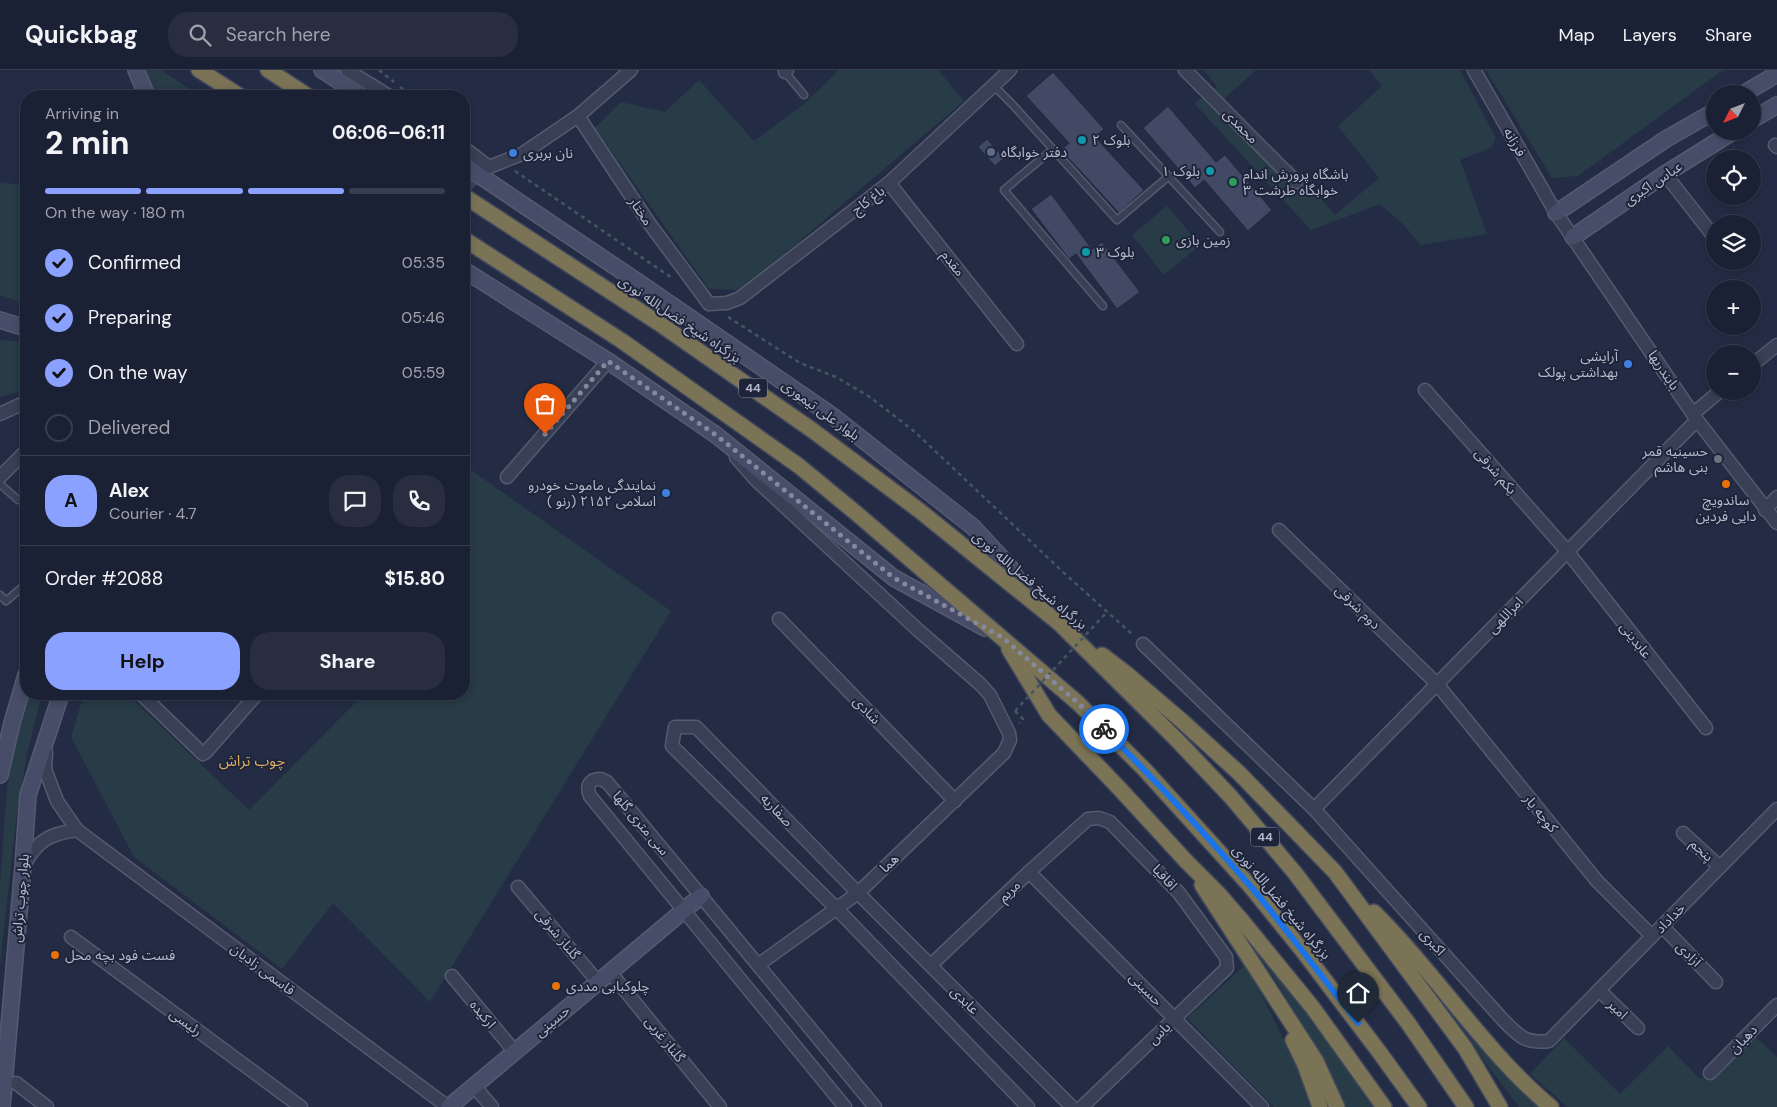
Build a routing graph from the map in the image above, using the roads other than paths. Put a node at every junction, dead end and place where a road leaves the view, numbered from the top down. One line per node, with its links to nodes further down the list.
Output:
1 (136, 70): 14 (street)
2 (199, 70): 15 (highway)
3 (268, 70): 16 (highway)
4 (322, 70): 17 (street)
5 (347, 70): 18 (street)
6 (632, 70): 22 (street)
7 (1010, 70): 12 (street, باغ کاج)
8 (1185, 70): 31 (street, محمدی)
9 (1474, 70): 34 (street, فرزانه)
10 (785, 71): 19 (lane)
11 (1777, 74): 13 (street)
12 (993, 85): 26 (lane); 32 (street, باغ کاج)
13 (1758, 85)
14 (144, 90)
15 (231, 90)
16 (299, 90)
17 (353, 90)
18 (379, 90)
19 (804, 95)
20 (1777, 105): 21 (street)
21 (1761, 115)
22 (578, 116): 27 (street); 40 (street, مختار)
23 (1706, 116): 34 (street, عباس اکبری)
24 (1121, 125): 30 (lane)
25 (1720, 140): 29 (street, عباس اکبری)
26 (1053, 149): 30 (lane); 41 (lane)
27 (470, 153)
28 (470, 169): 66 (street, بلوار علی تیموری)
29 (1666, 174): 35 (street); 37 (street, عباس اکبری)
30 (1170, 176): 36 (lane)
31 (1296, 182)
32 (889, 184): 40 (street, باغ کاج); 44 (street, مقدم)
33 (470, 200): 66 (highway, بزرگراه شیخ فضل‌الله نوری / 44)
34 (1556, 213): 37 (street, بایندریها)
35 (1706, 226)
36 (1220, 232)
37 (1573, 237): 52 (street, بایندریها)
38 (470, 243): 69 (highway, بزرگراه شیخ فضل‌الله نوری)
39 (470, 274): 47 (street)
40 (709, 304)
41 (1103, 306)
42 (0, 320): 43 (street)
43 (20, 326)
44 (1017, 344)
45 (1777, 344): 46 (street)
46 (1761, 357)
47 (608, 361): 53 (street); 56 (street)
48 (1425, 390): 63 (street, یکم شرقی)
49 (1711, 400): 52 (street, امراللهی)
50 (20, 405): 51 (street)
51 (0, 414)
52 (1695, 417): 60 (street, بایندریها); 63 (street, امراللهی)
53 (716, 435): 69 (street); 79 (street, هما)
54 (20, 457): 55 (street)
55 (0, 477)
56 (508, 477)
57 (0, 484): 59 (lane)
58 (1777, 497): 60 (street)
59 (18, 500)
60 (1766, 510): 61 (street, بایندریها)
61 (1777, 523)
62 (1279, 530): 71 (street, دوم شرقی)
63 (1568, 551): 71 (street, امراللهی); 76 (street, عابدینی)
64 (20, 589): 65 (lane)
65 (0, 595)
66 (1029, 598): 68 (highway, بزرگراه شیخ فضل‌الله نوری / 44)
67 (779, 619): 79 (street, شادی)
68 (1060, 624): 89 (highway); 131 (highway, بزرگراه شیخ فضل‌الله نوری / 44)
69 (1002, 637): 85 (highway); 130 (highway, بزرگراه شیخ فضل‌الله نوری)
70 (1143, 644): 80 (street, اکبری)
71 (1437, 684): 80 (street, امراللهی); 96 (street, کوچه یار)
72 (20, 696): 78 (street)
73 (59, 700): 77 (street, بلوار چوب‌ تراش)
74 (147, 700): 75 (street)
75 (252, 700)
76 (1706, 728)
77 (47, 739): 83 (street, قاسمی زادیان); 86 (street, بلوار چوب‌ تراش)
78 (0, 775)
79 (955, 800): 91 (street, هما)
80 (1314, 809): 108 (street, اکبری)
81 (1777, 809): 87 (street, خداداد)
82 (1088, 819): 88 (street, مریم); 98 (street, اقاقیا)
83 (77, 830): 86 (street); 118 (street, قاسمی زادیان)
84 (1683, 833): 87 (street, پنجم)
85 (1186, 861): 104 (highway); 129 (highway)
86 (24, 866): 115 (street, بلوار چوب‌ تراش)
87 (1720, 867): 95 (street, خداداد)
88 (1029, 872): 100 (street, مریم); 107 (street, حسینی)
89 (1335, 872): 110 (highway); 134 (highway)
90 (518, 886): 102 (street, گلناز شرقی)
91 (858, 893): 93 (street, هما); 93 (street, صفاریه); 100 (street, عابدی)
92 (701, 896): 94 (street, حسینی); 94 (street, سی متری گلها); 99 (street, سی متری گلها)
93 (837, 909): 99 (street, هما); 123 (street, عابدی)
94 (684, 910): 102 (street, حسینی); 121 (street, سی متری گلها)
95 (1662, 926): 96 (street, خداداد); 103 (street, آزادی)
96 (1652, 936): 105 (street, خداداد)
97 (71, 937): 117 (street, رئیسی)
98 (1226, 957): 107 (street, یاس)
99 (758, 965): 122 (street, سی متری گلها)
100 (931, 965): 124 (street, عابدی)
101 (452, 976): 111 (street, ارکیده)
102 (604, 977): 111 (street, حسینی); 120 (street, گلناز غربی)
103 (1716, 982)
104 (1268, 989): 127 (highway); 128 (highway)
105 (1599, 990): 108 (street, خداداد); 109 (street, امیر)
106 (1777, 1005): 112 (street, دهبان)
107 (1174, 1018): 125 (street, یاس); 126 (street, حسینی)
108 (1563, 1027)
109 (1638, 1028)
110 (1465, 1048): 132 (highway); 133 (highway)
111 (515, 1052): 114 (street, حسینی)
112 (1710, 1074)
113 (16, 1083): 116 (street)
114 (474, 1086): 118 (street, حسینی); 119 (street)
115 (2, 1107)
116 (47, 1107)
117 (301, 1107)
118 (448, 1107)
119 (492, 1107)
120 (720, 1107)
121 (845, 1107)
122 (876, 1107)
123 (1028, 1107)
124 (1072, 1107)
125 (1082, 1107)
126 (1262, 1107)
127 (1320, 1107)
128 (1337, 1107)
129 (1384, 1107)
130 (1419, 1107)
131 (1466, 1107)
132 (1500, 1107)
133 (1512, 1107)
134 (1551, 1107)

